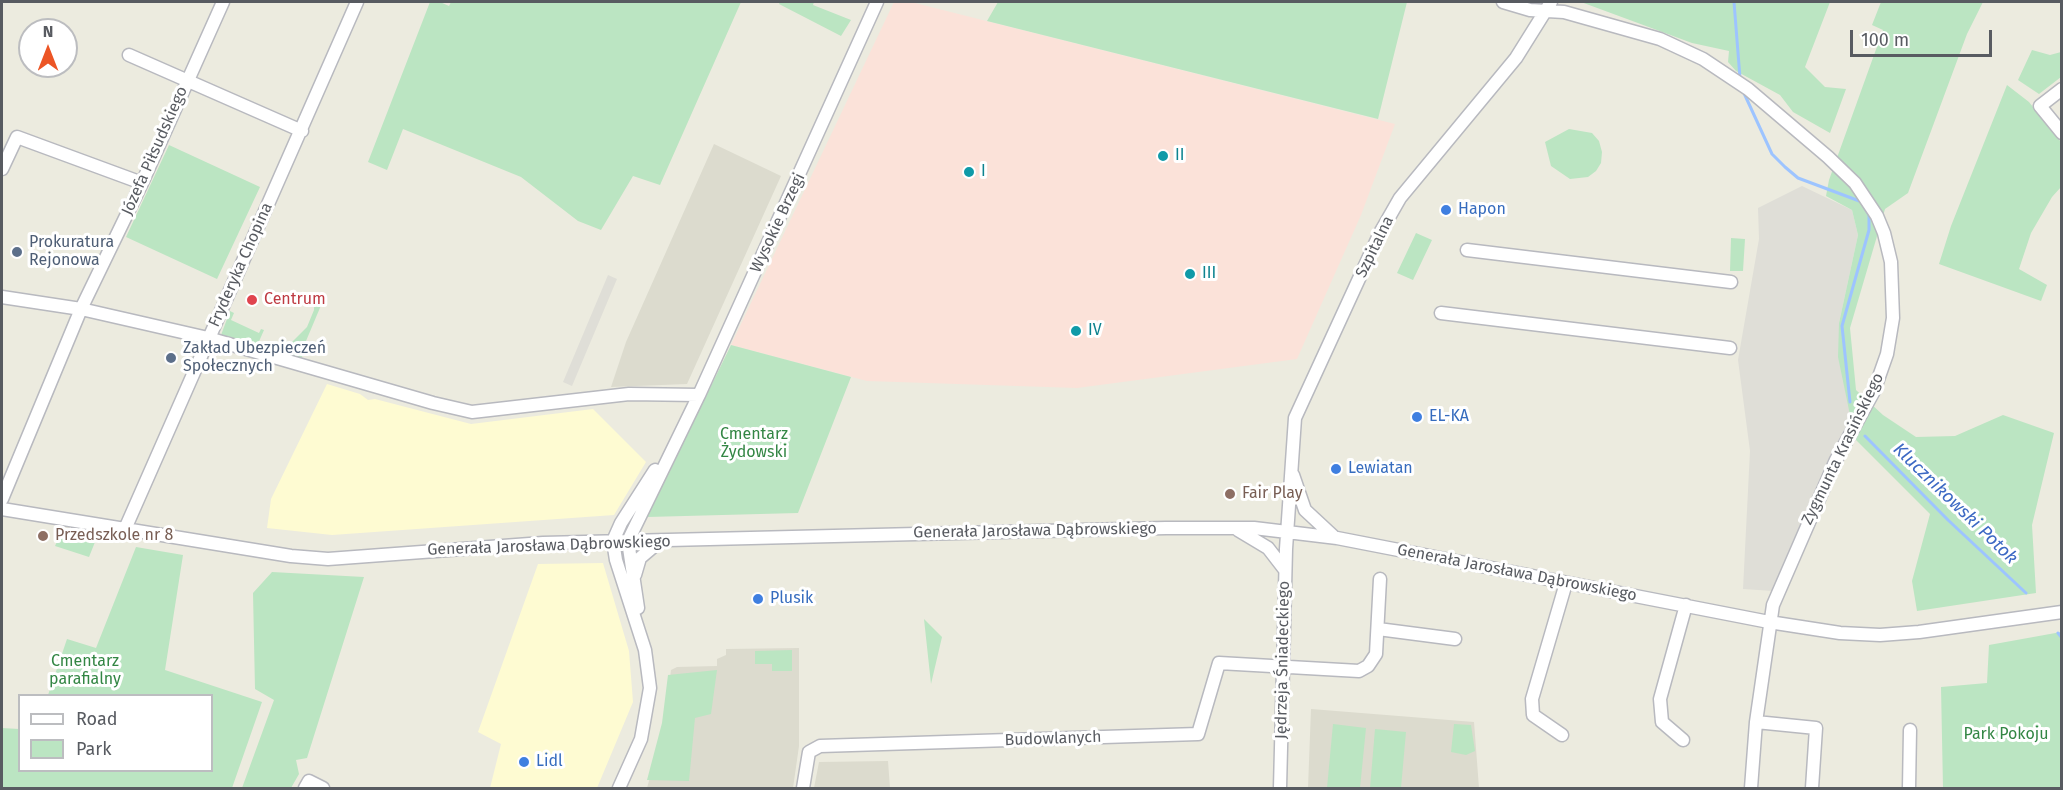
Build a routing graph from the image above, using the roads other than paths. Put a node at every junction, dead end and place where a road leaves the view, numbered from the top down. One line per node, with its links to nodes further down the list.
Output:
1 (223, 2): 7 (street, Józefa Piłsudskiego)
2 (357, 2): 9 (street, Fryderyka Chopina)
3 (877, 2): 20 (street, Wysokie Brzegi)
4 (1503, 2): 5 (street, Zygmunta Krasińskiego)
5 (1548, 6): 22 (street, Szpitalna); 38 (street, Zygmunta Krasińskiego)
6 (129, 55): 7 (street)
7 (187, 82): 9 (street); 12 (street, Józefa Piłsudskiego)
8 (2061, 89): 10 (street)
9 (302, 131): 18 (street, Fryderyka Chopina)
10 (2061, 133)
11 (2, 169): 12 (street)
12 (142, 183): 16 (street, Józefa Piłsudskiego)
13 (1467, 250): 14 (street)
14 (1731, 282)
15 (2, 297): 16 (street)
16 (81, 309): 18 (street); 23 (street, Józefa Piłsudskiego)
17 (1441, 313): 19 (street)
18 (208, 338): 20 (street); 26 (street, Fryderyka Chopina)
19 (1730, 348)
20 (699, 394): 21 (street, Wysokie Brzegi)
21 (675, 442): 29 (street, Wysokie Brzegi); 30 (street, Wysokie Brzegi)
22 (1290, 463): 27 (street, Szpitalna); 28 (street)
23 (2, 499)
24 (2, 509): 26 (street, Generała Jarosława Dąbrowskiego)
25 (1232, 528): 27 (street, Generała Jarosława Dąbrowskiego); 31 (street, Generała Jarosława Dąbrowskiego); 32 (street)
26 (125, 530): 29 (street, Generała Jarosława Dąbrowskiego)
27 (1286, 531): 28 (street, Generała Jarosława Dąbrowskiego); 32 (street, Jędrzeja Śniadeckiego)
28 (1337, 538): 35 (street, Generała Jarosława Dąbrowskiego)
29 (613, 541): 30 (street, Generała Jarosława Dąbrowskiego); 41 (street)
30 (628, 541): 31 (street, Generała Jarosława Dąbrowskiego); 33 (street)
31 (660, 541): 33 (street)
32 (1285, 570): 42 (street, Jędrzeja Śniadeckiego)
33 (633, 578): 41 (street)
34 (1380, 579): 39 (street)
35 (1566, 583): 36 (street, Generała Jarosława Dąbrowskiego); 45 (street)
36 (1686, 605): 38 (street, Generała Jarosława Dąbrowskiego); 46 (street)
37 (2061, 612): 38 (street, Generała Jarosława Dąbrowskiego)
38 (1769, 622): 43 (street, Zygmunta Krasińskiego)
39 (1378, 629): 40 (street); 42 (street)
40 (1455, 639)
41 (643, 645): 49 (street)
42 (1283, 667): 50 (street, Budowlanych); 51 (street, Jędrzeja Śniadeckiego)
43 (1756, 722): 52 (street, Zygmunta Krasińskiego); 53 (street)
44 (1910, 729): 54 (street)
45 (1562, 735)
46 (1683, 740)
47 (305, 789): 48 (street)
48 (323, 789)
49 (619, 789)
50 (802, 789)
51 (1280, 789)
52 (1751, 789)
53 (1812, 789)
54 (1909, 789)

